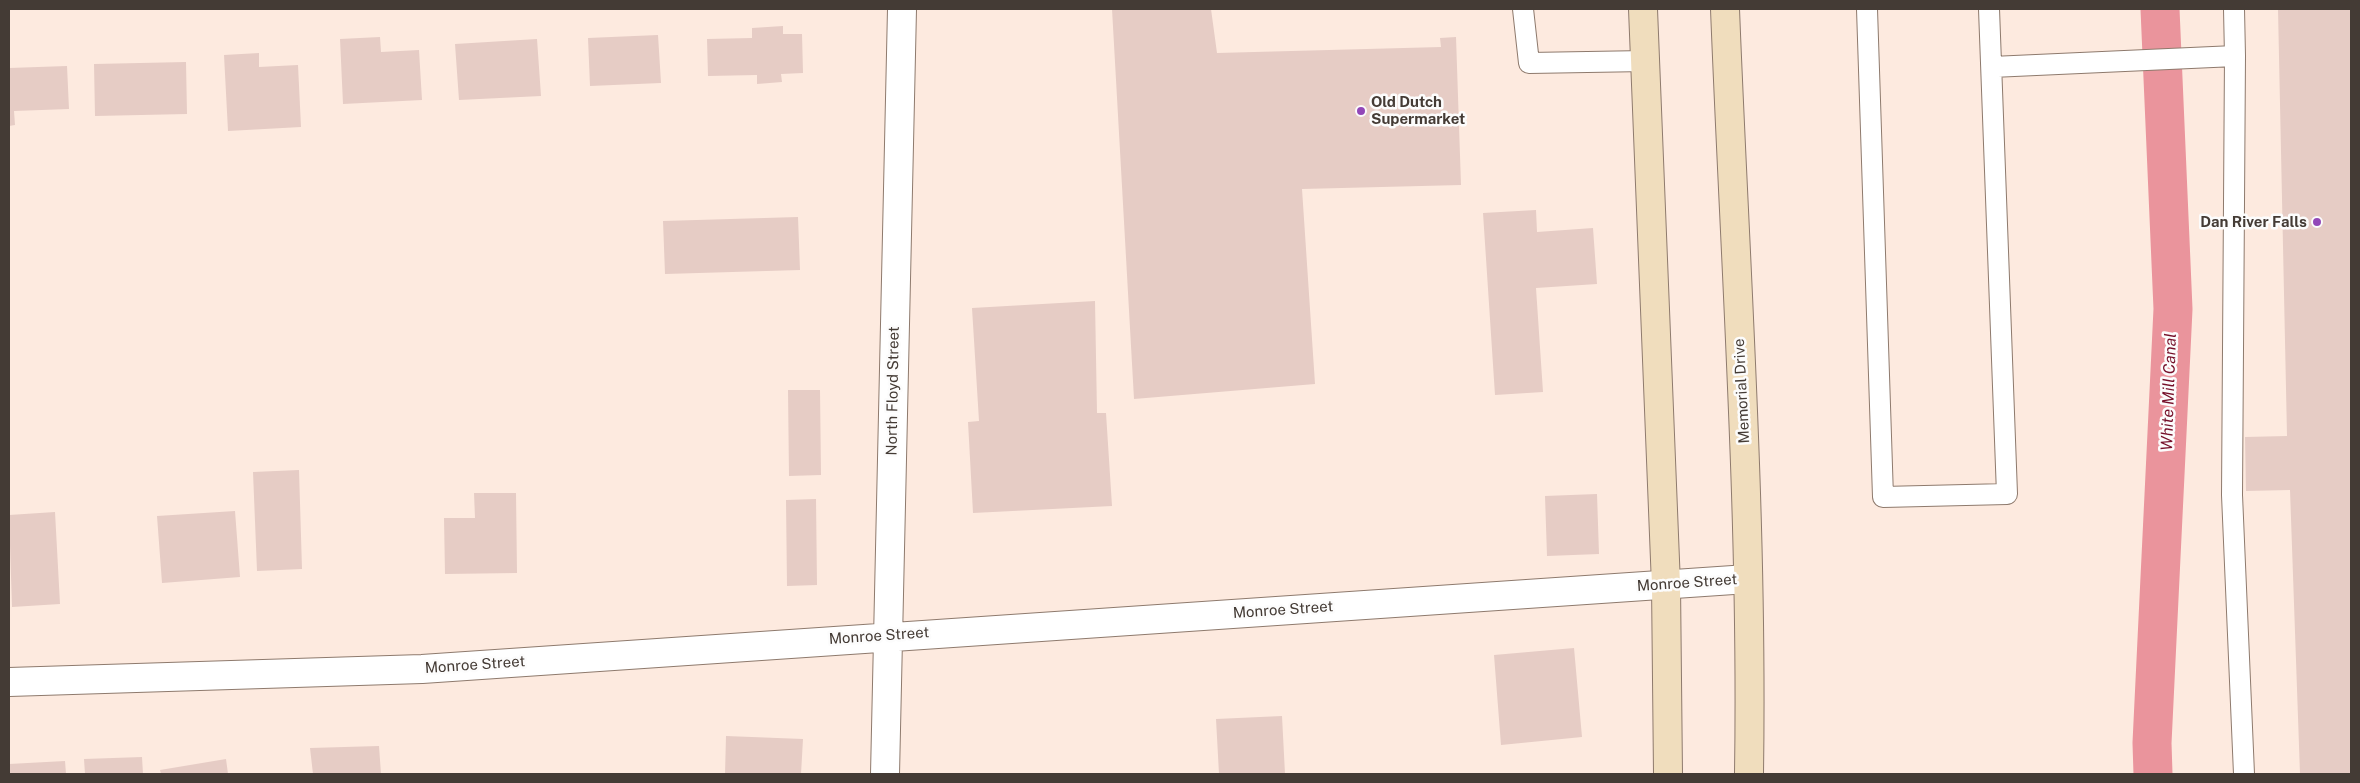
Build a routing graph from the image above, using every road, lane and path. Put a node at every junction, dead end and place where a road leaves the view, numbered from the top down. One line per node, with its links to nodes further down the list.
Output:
1 (902, 9): 13 (street, North Floyd Street)
2 (1523, 9): 9 (lane)
3 (1643, 9): 9 (main road)
4 (1725, 9): 11 (main road, Memorial Drive)
5 (1867, 9): 10 (lane)
6 (1989, 9): 10 (lane)
7 (2234, 9): 8 (lane)
8 (2236, 56): 10 (lane); 18 (lane)
9 (1646, 61): 12 (main road)
10 (1992, 67)
11 (1748, 579): 12 (street, Monroe Street); 17 (main road, Memorial Drive)
12 (1666, 584): 13 (street, Monroe Street); 16 (main road)
13 (888, 636): 14 (street, Monroe Street); 15 (street, North Floyd Street)
14 (9, 682)
15 (885, 774)
16 (1668, 774)
17 (1749, 774)
18 (2244, 774)

